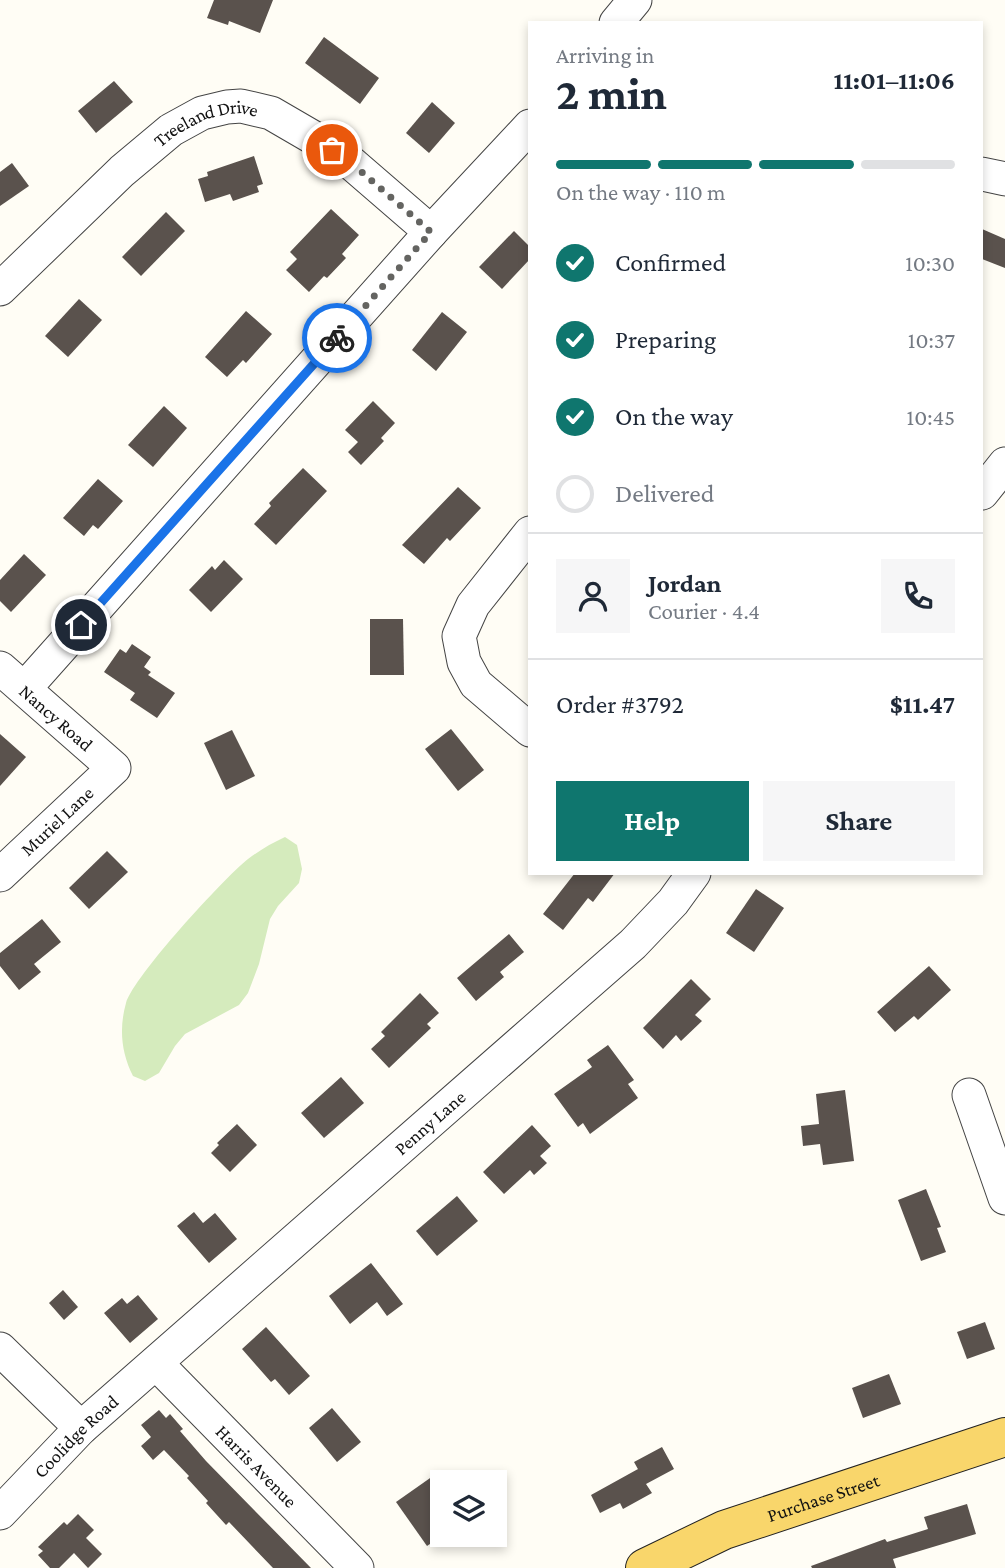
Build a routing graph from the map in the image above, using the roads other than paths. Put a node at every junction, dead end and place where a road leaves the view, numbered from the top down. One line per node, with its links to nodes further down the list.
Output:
1 (528, 128): 4 (street)
2 (983, 174): 3 (street)
3 (1005, 179)
4 (431, 232): 5 (street, Treeland Drive); 9 (street)
5 (0, 289)
6 (1005, 464): 7 (street)
7 (983, 493)
8 (528, 536): 10 (street)
9 (12, 678): 11 (street, Nancy Road)
10 (528, 728)
11 (114, 768): 12 (street, Muriel Lane)
12 (0, 875)
13 (693, 875): 17 (street, Penny Lane)
14 (969, 1095): 15 (street)
15 (1005, 1198)
16 (0, 1349): 18 (street)
17 (156, 1363): 18 (street, Coolidge Road); 21 (street, Harris Avenue)
18 (81, 1428): 20 (street, Coolidge Road)
19 (1005, 1437): 22 (main road, Purchase Street)
20 (0, 1513)
21 (357, 1568)
22 (645, 1568)

